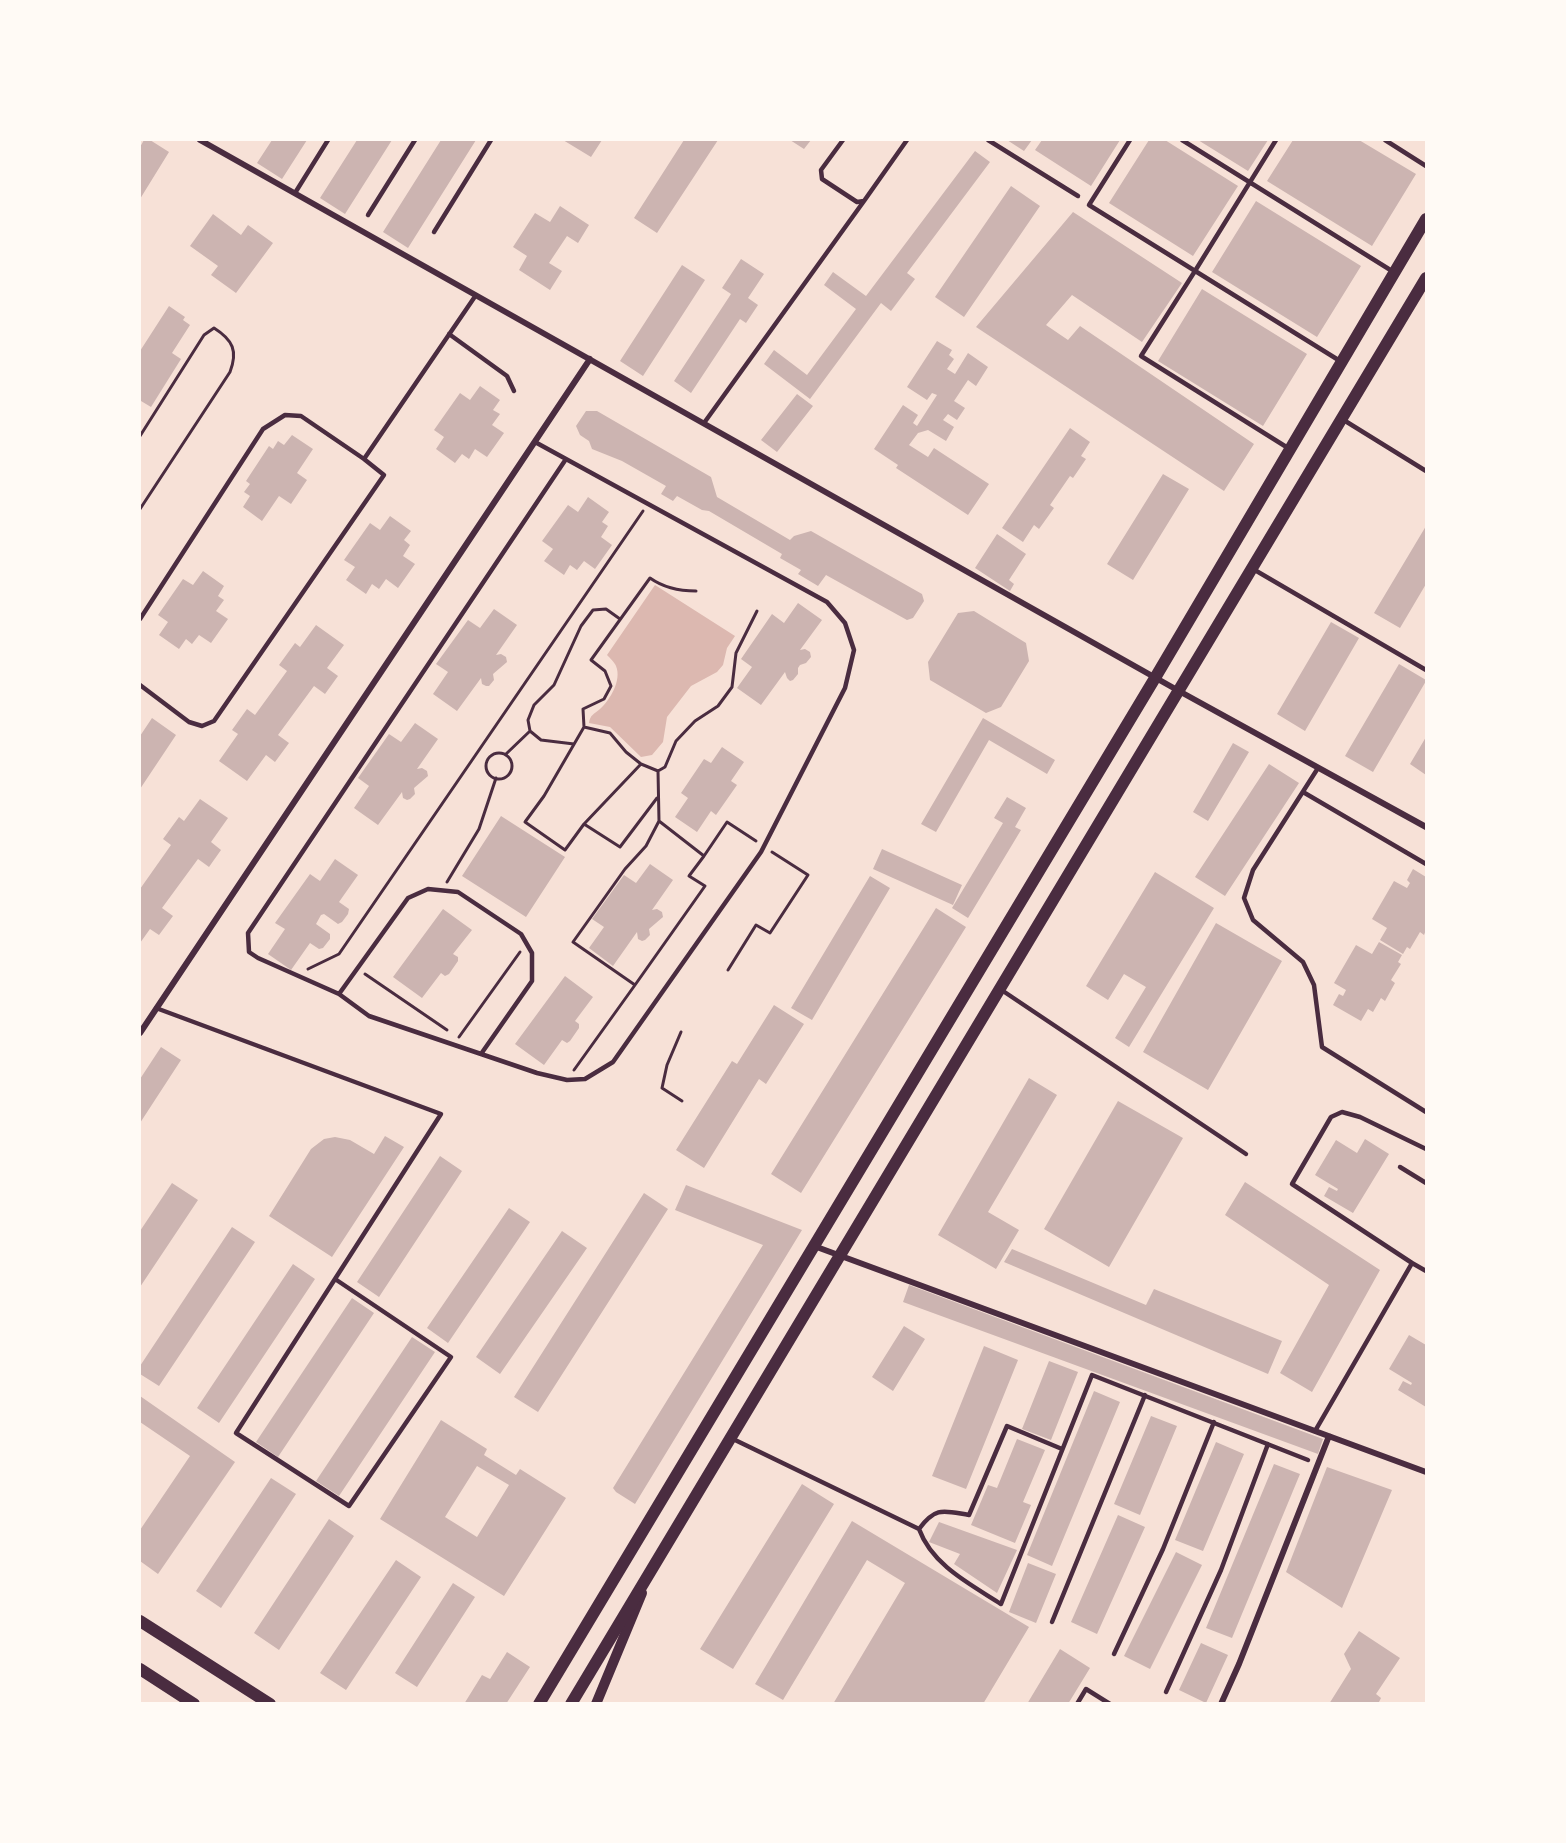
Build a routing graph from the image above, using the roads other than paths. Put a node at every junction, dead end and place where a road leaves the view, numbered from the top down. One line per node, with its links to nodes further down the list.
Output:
1 (200, 140): 14 (street)
2 (328, 140): 14 (lane)
3 (415, 140): 17 (lane)
4 (491, 140): 19 (lane)
5 (843, 140): 16 (lane)
6 (907, 140): 16 (lane)
7 (988, 140): 15 (lane)
8 (1130, 140): 20 (lane)
9 (1182, 140): 13 (lane)
10 (1276, 140): 13 (lane)
11 (1385, 140): 12 (lane)
12 (1426, 166)
13 (1249, 182): 20 (lane); 21 (lane)
14 (295, 193): 23 (street)
15 (1078, 196)
16 (864, 201): 29 (lane)
17 (368, 215)
18 (1426, 219): 21 (main road)
19 (434, 232)
20 (1195, 271): 26 (lane); 31 (lane)
21 (1395, 273): 26 (main road)
22 (1426, 278): 28 (main road)
23 (476, 295): 24 (lane); 25 (street)
24 (449, 334): 27 (lane); 32 (lane)
25 (590, 359): 29 (street); 30 (street)
26 (1342, 362): 31 (main road)
27 (514, 392)
28 (1342, 419): 34 (lane); 35 (main road)
29 (704, 423): 38 (street)
30 (535, 442): 33 (lane); 47 (street)
31 (1290, 449): 38 (main road)
32 (364, 459): 36 (lane); 39 (lane)
33 (566, 459): 46 (lane); 49 (lane)
34 (1426, 471)
35 (1252, 569): 37 (lane); 40 (main road)
36 (140, 619)
37 (1426, 670)
38 (1155, 678): 40 (street); 55 (main road)
39 (140, 685)
40 (1179, 691): 41 (street); 45 (main road)
41 (1318, 768): 42 (lane); 43 (street)
42 (1303, 792): 44 (lane); 50 (lane)
43 (1426, 827)
44 (1426, 864)
45 (1000, 989): 52 (lane); 56 (main road)
46 (339, 994): 49 (lane); 49 (lane)
47 (156, 1008): 48 (street); 59 (lane)
48 (140, 1033)
49 (481, 1054)
50 (1426, 1112)
51 (1426, 1149): 57 (lane)
52 (1246, 1154)
53 (1400, 1167): 54 (lane)
54 (1426, 1184)
55 (813, 1246): 56 (street); 75 (main road)
56 (840, 1255): 62 (street); 64 (main road)
57 (1412, 1263): 58 (lane); 62 (lane)
58 (1426, 1271)
59 (335, 1280): 59 (lane)
60 (1145, 1395): 61 (lane); 66 (lane); 72 (lane)
61 (1214, 1422): 65 (lane); 73 (lane)
62 (1315, 1431): 63 (street)
63 (1329, 1436): 68 (street); 85 (street)
64 (730, 1438): 69 (lane); 70 (main road)
65 (1268, 1444): 67 (lane); 76 (lane)
66 (1062, 1449): 69 (lane); 69 (lane)
67 (1308, 1460)
68 (1426, 1472)
69 (920, 1529)
70 (653, 1568): 81 (main road); 82 (street)
71 (140, 1621): 78 (main road)
72 (1052, 1622)
73 (1114, 1654)
74 (140, 1669): 77 (main road)
75 (552, 1681): 79 (street); 80 (main road)
76 (1166, 1692)
77 (194, 1704)
78 (270, 1704)
79 (534, 1704)
80 (539, 1704)
81 (571, 1704)
82 (596, 1704)
83 (1077, 1704): 84 (lane)
84 (1110, 1704)
85 (1221, 1704)

